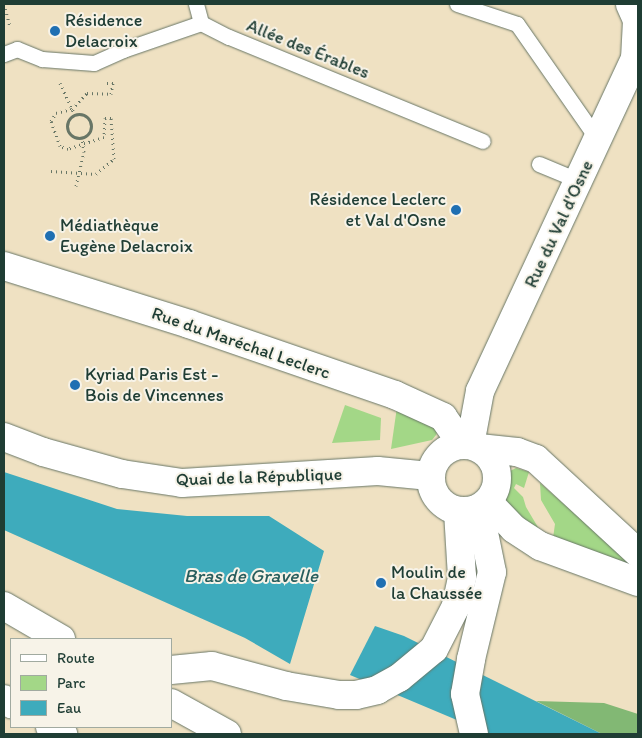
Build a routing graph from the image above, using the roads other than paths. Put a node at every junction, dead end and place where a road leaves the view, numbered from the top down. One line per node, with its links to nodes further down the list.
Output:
1 (196, 4): 4 (lane)
2 (457, 4): 6 (lane)
3 (630, 4): 6 (main road, Rue du Val d'Osne)
4 (201, 23): 5 (lane); 7 (lane, Allée des Érables)
5 (10, 52)
6 (598, 140): 9 (main road, Rue du Val d'Osne)
7 (482, 141)
8 (539, 164): 9 (lane)
9 (580, 181): 12 (main road, Rue du Val d'Osne)
10 (4, 266): 12 (main road, Rue du Maréchal Leclerc)
11 (4, 436): 13 (main road, Quai de la République)
12 (470, 446): 13 (main road); 14 (main road); 15 (main road)
13 (430, 476): 14 (main road)
14 (475, 507): 16 (main road); 19 (main road); 24 (main road)
15 (638, 553)
16 (638, 582)
17 (4, 606): 18 (main road)
18 (59, 638)
19 (172, 670)
20 (172, 704): 23 (main road)
21 (52, 728): 22 (main road)
22 (63, 734)
23 (227, 734)
24 (474, 734)

